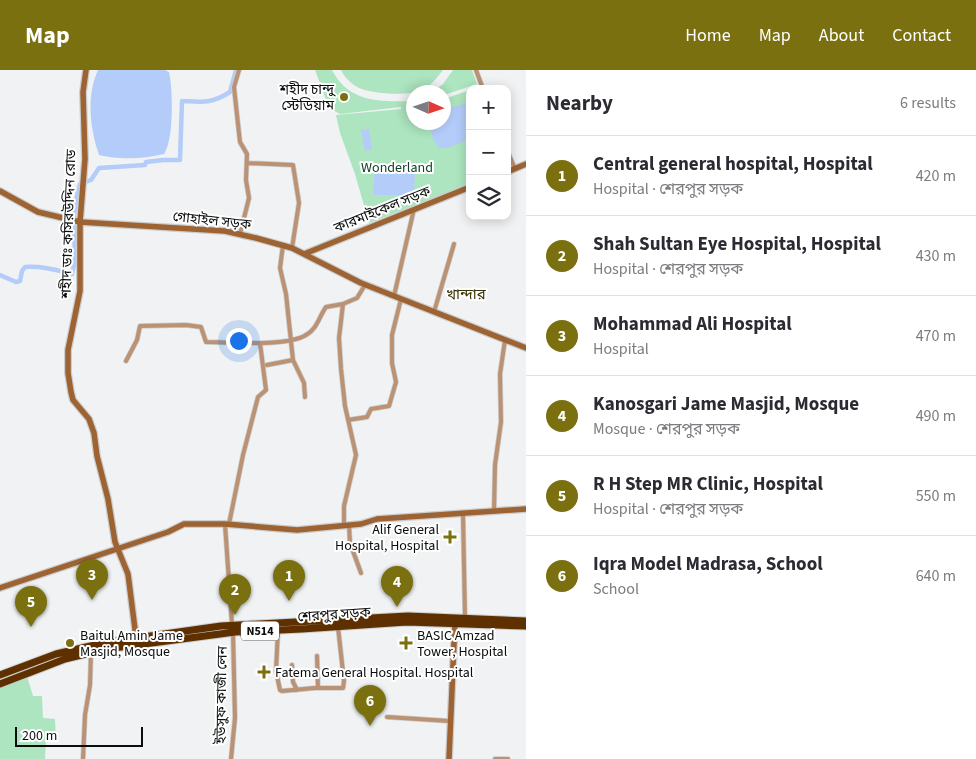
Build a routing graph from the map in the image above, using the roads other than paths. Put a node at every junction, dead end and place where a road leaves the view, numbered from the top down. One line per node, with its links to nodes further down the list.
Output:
1 (86, 70): 13 (street, শহীদ ডাঃ কসিরউদ্দিন রোড)
2 (239, 70): 6 (street)
3 (476, 70): 4 (street)
4 (482, 85)
5 (511, 161): 8 (street)
6 (247, 163): 14 (street); 17 (street)
7 (526, 164): 8 (street)
8 (514, 169): 9 (street)
9 (511, 170)
10 (466, 189): 12 (street, কারমাইকেল সড়ক)
11 (0, 191): 13 (street, গোহাইল সড়ক)
12 (414, 209): 18 (street, কারমাইকেল সড়ক); 20 (street)
13 (76, 221): 14 (street, গোহাইল সড়ক); 37 (street, শহীদ ডাঃ কসিরউদ্দিন রোড)
14 (240, 234): 16 (street, গোহাইল সড়ক)
15 (454, 244): 22 (street)
16 (283, 245): 17 (street, গোহাইল সড়ক); 23 (street)
17 (292, 248): 18 (street, গোহাইল সড়ক)
18 (304, 254): 19 (street, গোহাইল সড়ক)
19 (365, 285): 20 (street, গোহাইল সড়ক); 21 (street)
20 (398, 298): 22 (street, গোহাইল সড়ক); 31 (street)
21 (342, 304): 23 (street); 31 (street)
22 (434, 312): 24 (street, গোহাইল সড়ক)
23 (290, 340): 25 (street); 27 (street)
24 (505, 340): 26 (street, গোহাইল সড়ক); 34 (street)
25 (260, 343): 28 (street); 35 (street, ইউসুফ কাজী লেন)
26 (526, 348)
27 (293, 360): 29 (street); 30 (street)
28 (126, 361)
29 (267, 365)
30 (305, 397)
31 (348, 420): 36 (street)
32 (526, 509): 34 (street)
33 (463, 512): 34 (street); 36 (street); 40 (street)
34 (494, 512)
35 (227, 524): 36 (street); 37 (street); 45 (street, ইউসুফ কাজী লেন)
36 (346, 525): 38 (street)
37 (118, 549): 39 (street); 47 (street, শহীদ ডাঃ কসিরউদ্দিন রোড)
38 (361, 573)
39 (0, 588)
40 (465, 618): 41 (highway, শেরপুর সড়ক / N514); 42 (highway, শেরপুর সড়ক / N514)
41 (455, 621): 43 (highway, শেরপুর সড়ক / N514); 44 (highway, শেরপুর সড়ক / N514); 45 (highway, শেরপুর সড়ক / N514); 56 (street)
42 (526, 621)
43 (338, 626): 46 (highway, শেরপুর সড়ক / N514); 53 (street)
44 (526, 626)
45 (233, 628): 46 (highway, শেরপুর সড়ক / N514); 47 (highway, শেরপুর সড়ক / N514); 48 (highway, শেরপুর সড়ক / N514); 58 (street, ইউসুফ কাজী লেন)
46 (278, 630): 54 (street)
47 (136, 637): 48 (highway, শেরপুর সড়ক / N514)
48 (90, 649): 51 (highway, শেরপুর সড়ক / N514); 52 (highway, শেরপুর সড়ক / N514); 57 (street)
49 (317, 656): 53 (street)
50 (292, 665): 54 (street)
51 (0, 675)
52 (0, 684)
53 (318, 688): 54 (street)
54 (297, 690)
55 (387, 717): 56 (street)
56 (449, 721): 59 (street)
57 (83, 759)
58 (231, 759)
59 (448, 759)
60 (495, 759): 61 (street)
61 (508, 759)

